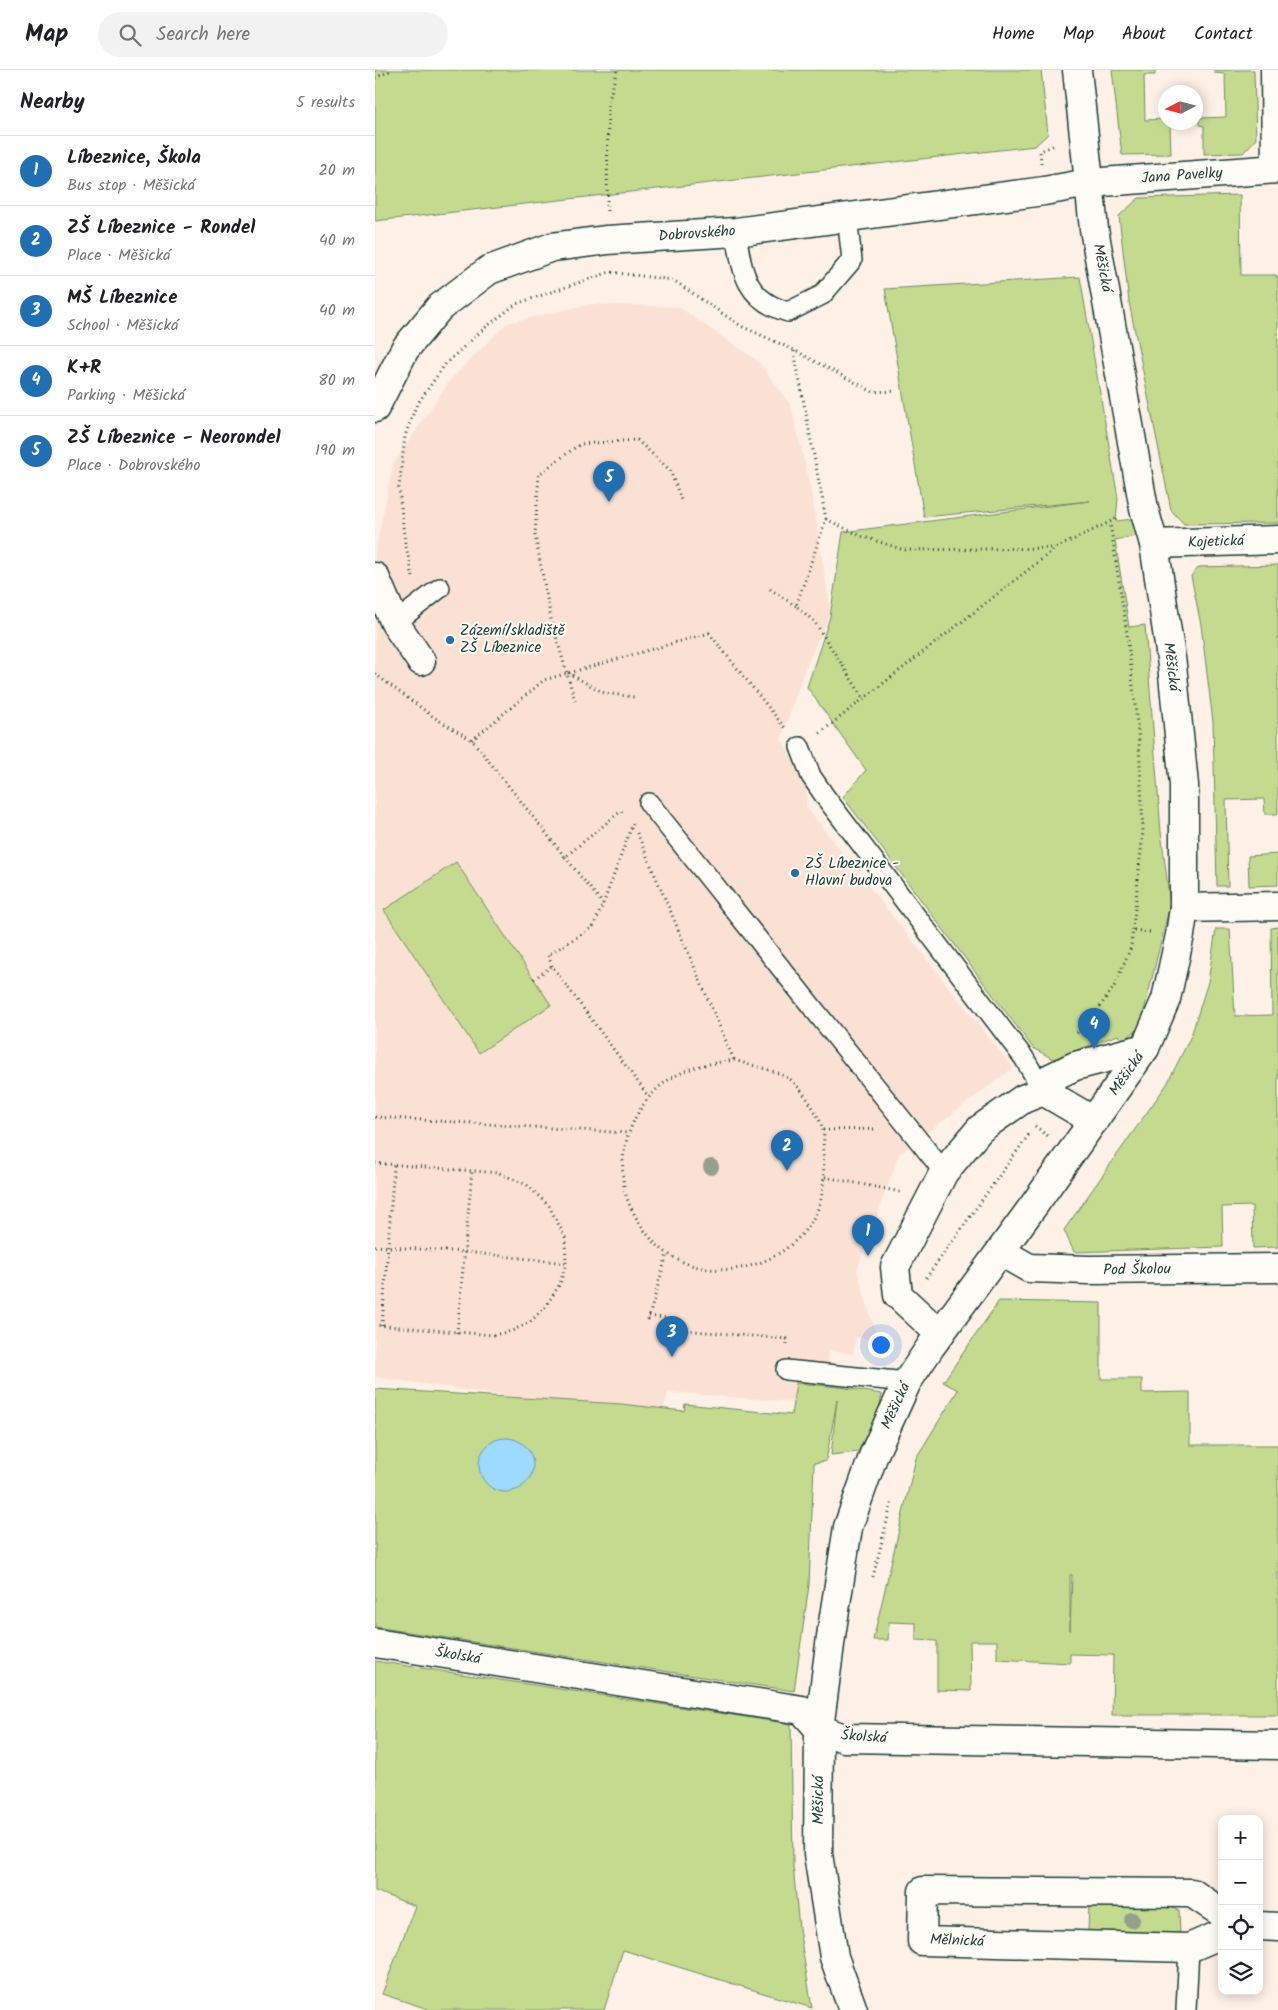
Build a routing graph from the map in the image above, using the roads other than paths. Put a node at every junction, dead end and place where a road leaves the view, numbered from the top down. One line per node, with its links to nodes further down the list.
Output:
1 (1077, 70): 4 (street, Měšická)
2 (1275, 70): 3 (street, Jana Pavelky)
3 (1277, 169): 4 (street, Jana Pavelky)
4 (1089, 183): 5 (street, Dobrovského); 9 (street, Měšická)
5 (847, 217): 6 (street, Dobrovského); 6 (lane)
6 (736, 232): 7 (street, Dobrovského)
7 (375, 408)
8 (1278, 540): 9 (street, Kojetická)
9 (1154, 544): 17 (street, Měšická)
10 (375, 577): 12 (street)
11 (440, 588): 12 (lane)
12 (395, 622): 13 (street)
13 (421, 661)
14 (800, 747): 19 (lane)
15 (649, 803): 21 (lane)
16 (1278, 906): 17 (street)
17 (1184, 908): 18 (street, Měšická)
18 (1145, 1048): 19 (street); 20 (street, Měšická)
19 (1043, 1091): 20 (street); 21 (street)
20 (1094, 1121): 22 (street, Měšická)
21 (944, 1172): 24 (street)
22 (1001, 1252): 23 (street, Pod Školou); 24 (street, Měšická)
23 (1278, 1268)
24 (940, 1334): 26 (street, Měšická)
25 (787, 1370): 26 (lane)
26 (907, 1382): 28 (street, Měšická)
27 (375, 1643): 28 (street, Školská)
28 (819, 1728): 29 (street, Školská); 35 (street, Měšická)
29 (1278, 1745)
30 (1218, 1910): 34 (street, Mělnická)
31 (1263, 1926): 32 (street)
32 (1278, 1927)
33 (1218, 1936): 34 (street, Mělnická)
34 (1189, 1948): 36 (lane)
35 (853, 2010)
36 (1186, 2010)

